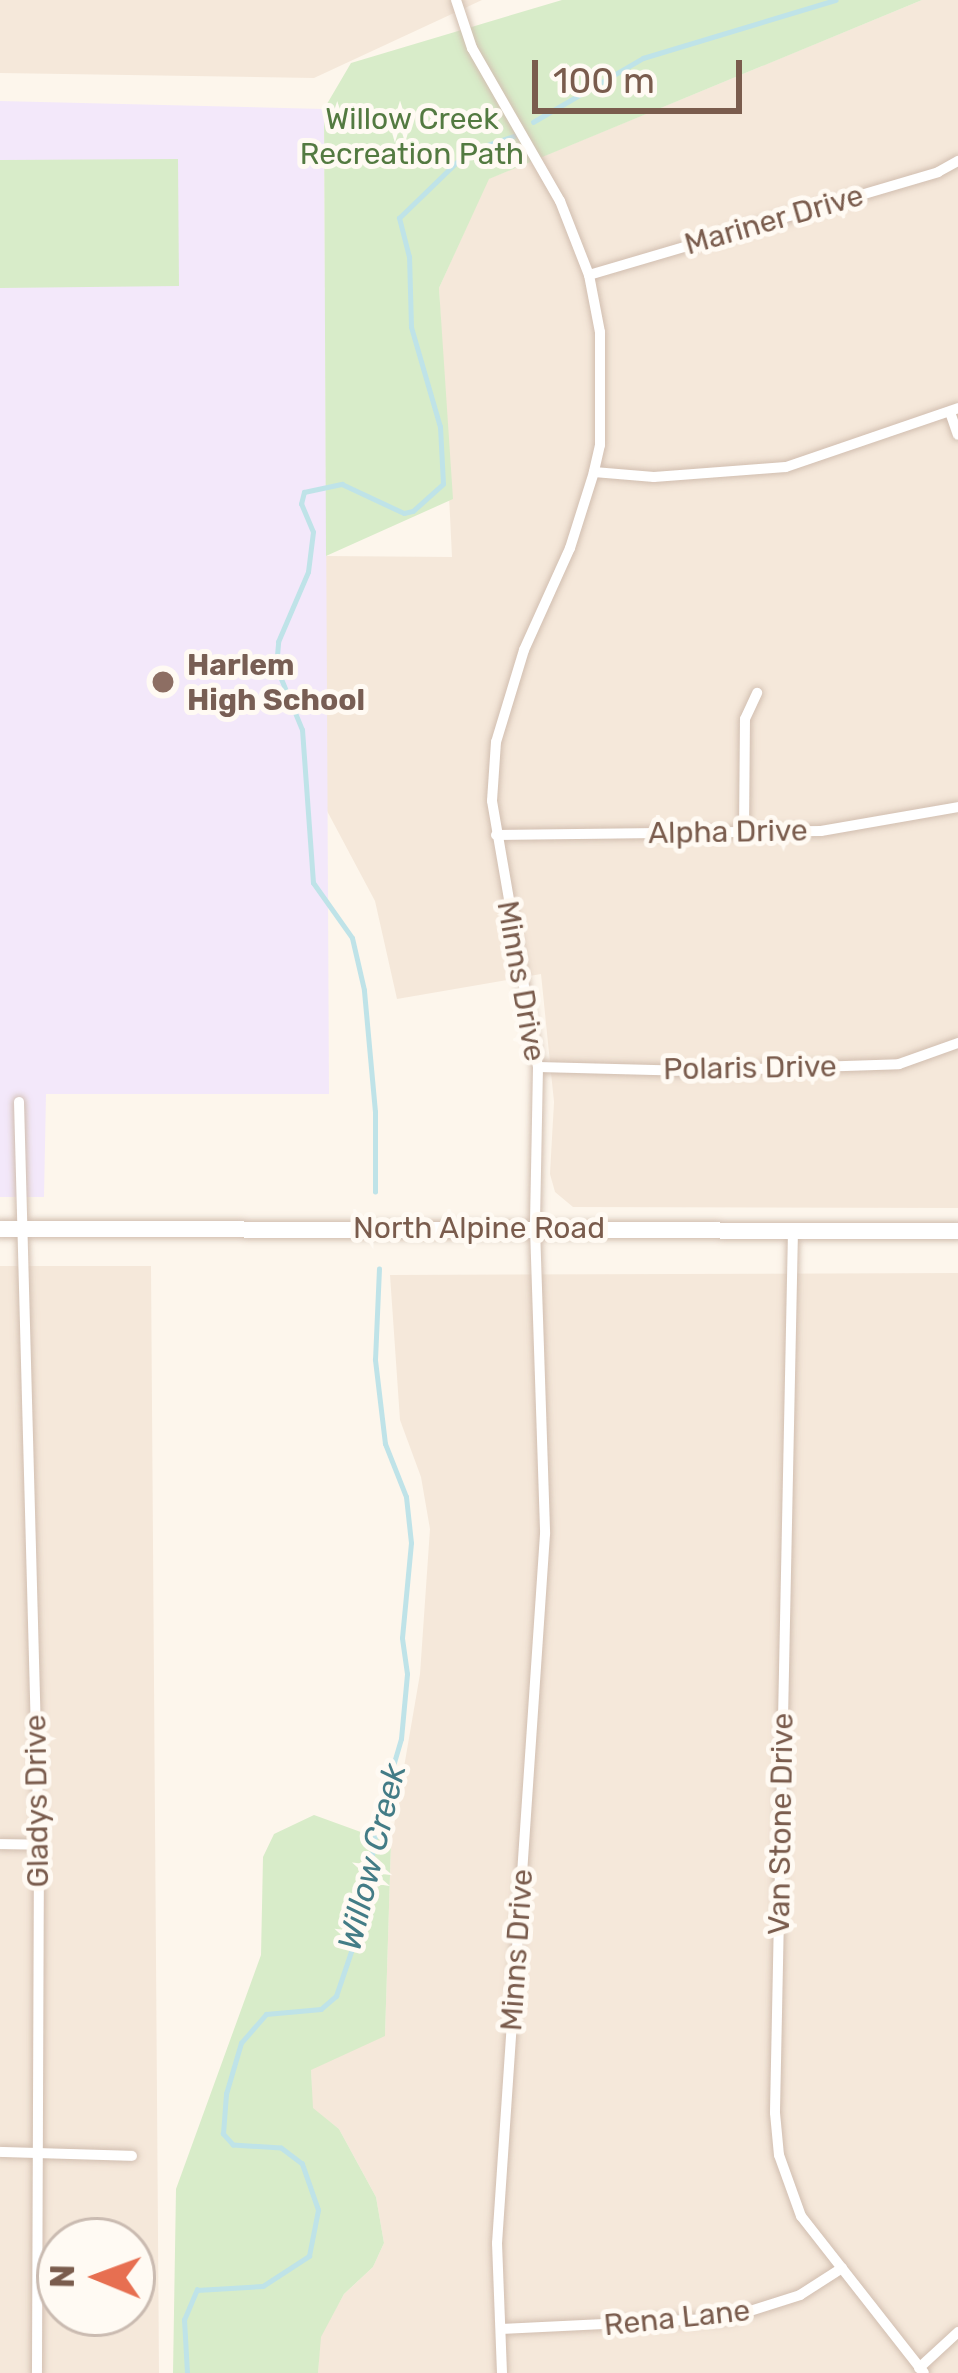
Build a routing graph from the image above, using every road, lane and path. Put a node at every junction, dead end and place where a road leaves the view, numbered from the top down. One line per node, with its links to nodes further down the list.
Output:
1 (456, 0): 3 (street, Minns Drive)
2 (958, 161): 3 (street, Mariner Drive)
3 (589, 275): 6 (street, Minns Drive)
4 (954, 410): 5 (street); 6 (street)
5 (958, 435)
6 (594, 472): 10 (street, Minns Drive)
7 (758, 693): 9 (street)
8 (958, 807): 9 (street, Alpha Drive)
9 (743, 832): 10 (street, Alpha Drive)
10 (496, 835): 12 (street, Minns Drive)
11 (958, 1043): 12 (street, Polaris Drive)
12 (538, 1067): 14 (street, Minns Drive)
13 (19, 1102): 16 (street, Gladys Drive)
14 (535, 1228): 16 (main road, North Alpine Road); 17 (main road, North Alpine Road); 25 (street, Minns Drive)
15 (0, 1229): 16 (main road, North Alpine Road)
16 (24, 1229): 20 (street, Gladys Drive)
17 (793, 1230): 18 (main road, North Alpine Road); 24 (street, Van Stone Drive)
18 (958, 1231)
19 (0, 1844): 20 (street)
20 (39, 1845): 21 (street, Gladys Drive)
21 (34, 2151): 22 (street); 23 (street); 28 (street, Gladys Drive)
22 (0, 2152)
23 (132, 2156)
24 (842, 2268): 25 (street, Rena Lane); 27 (street, Van Stone Drive)
25 (501, 2330): 29 (street, Minns Drive)
26 (958, 2332): 27 (street)
27 (921, 2371)
28 (37, 2373)
29 (502, 2373)

